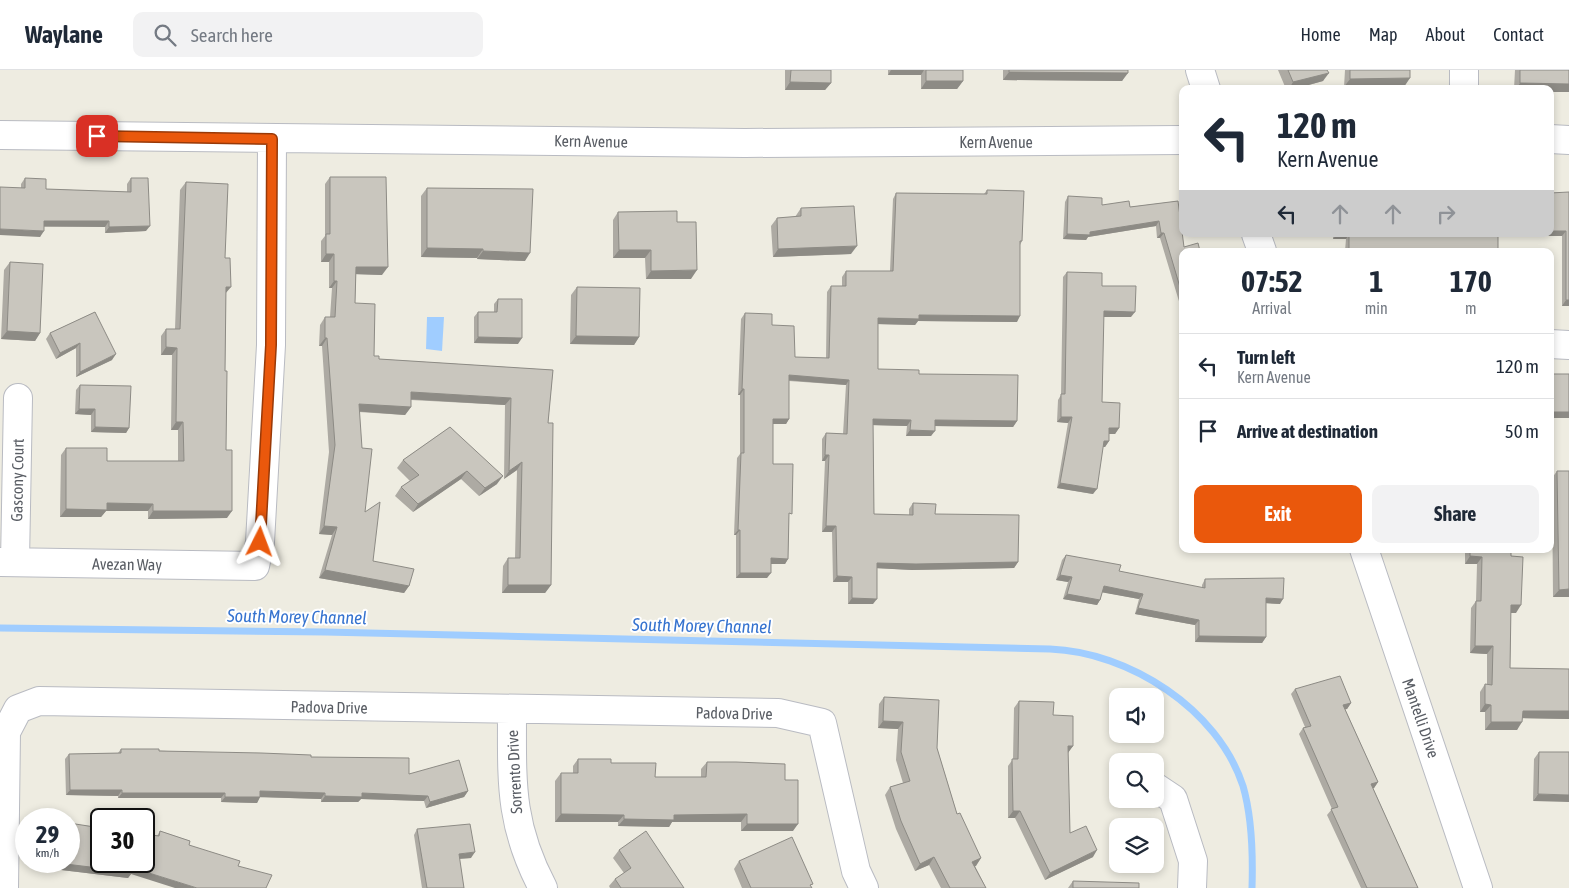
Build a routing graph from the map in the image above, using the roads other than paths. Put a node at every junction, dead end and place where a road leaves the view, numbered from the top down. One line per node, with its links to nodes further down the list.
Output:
1 (1200, 70): 3 (street)
2 (1464, 70): 4 (street)
3 (1205, 85)
4 (1464, 85)
5 (0, 135): 6 (street, Kern Avenue)
6 (272, 139): 8 (street, Kern Avenue); 14 (street, Avezan Way)
7 (1554, 139): 9 (street)
8 (1179, 140)
9 (1569, 140)
10 (1554, 344): 11 (street)
11 (1569, 344)
12 (18, 398): 14 (street, Gascony Court)
13 (1365, 553): 21 (street, Mantelli Drive)
14 (8, 562)
15 (512, 711): 17 (street, Padova Drive); 18 (street, Sorrento Drive); 19 (street, Padova Drive)
16 (1164, 793): 20 (street)
17 (4, 888)
18 (543, 888)
19 (864, 888)
20 (1192, 888)
21 (1478, 888)

